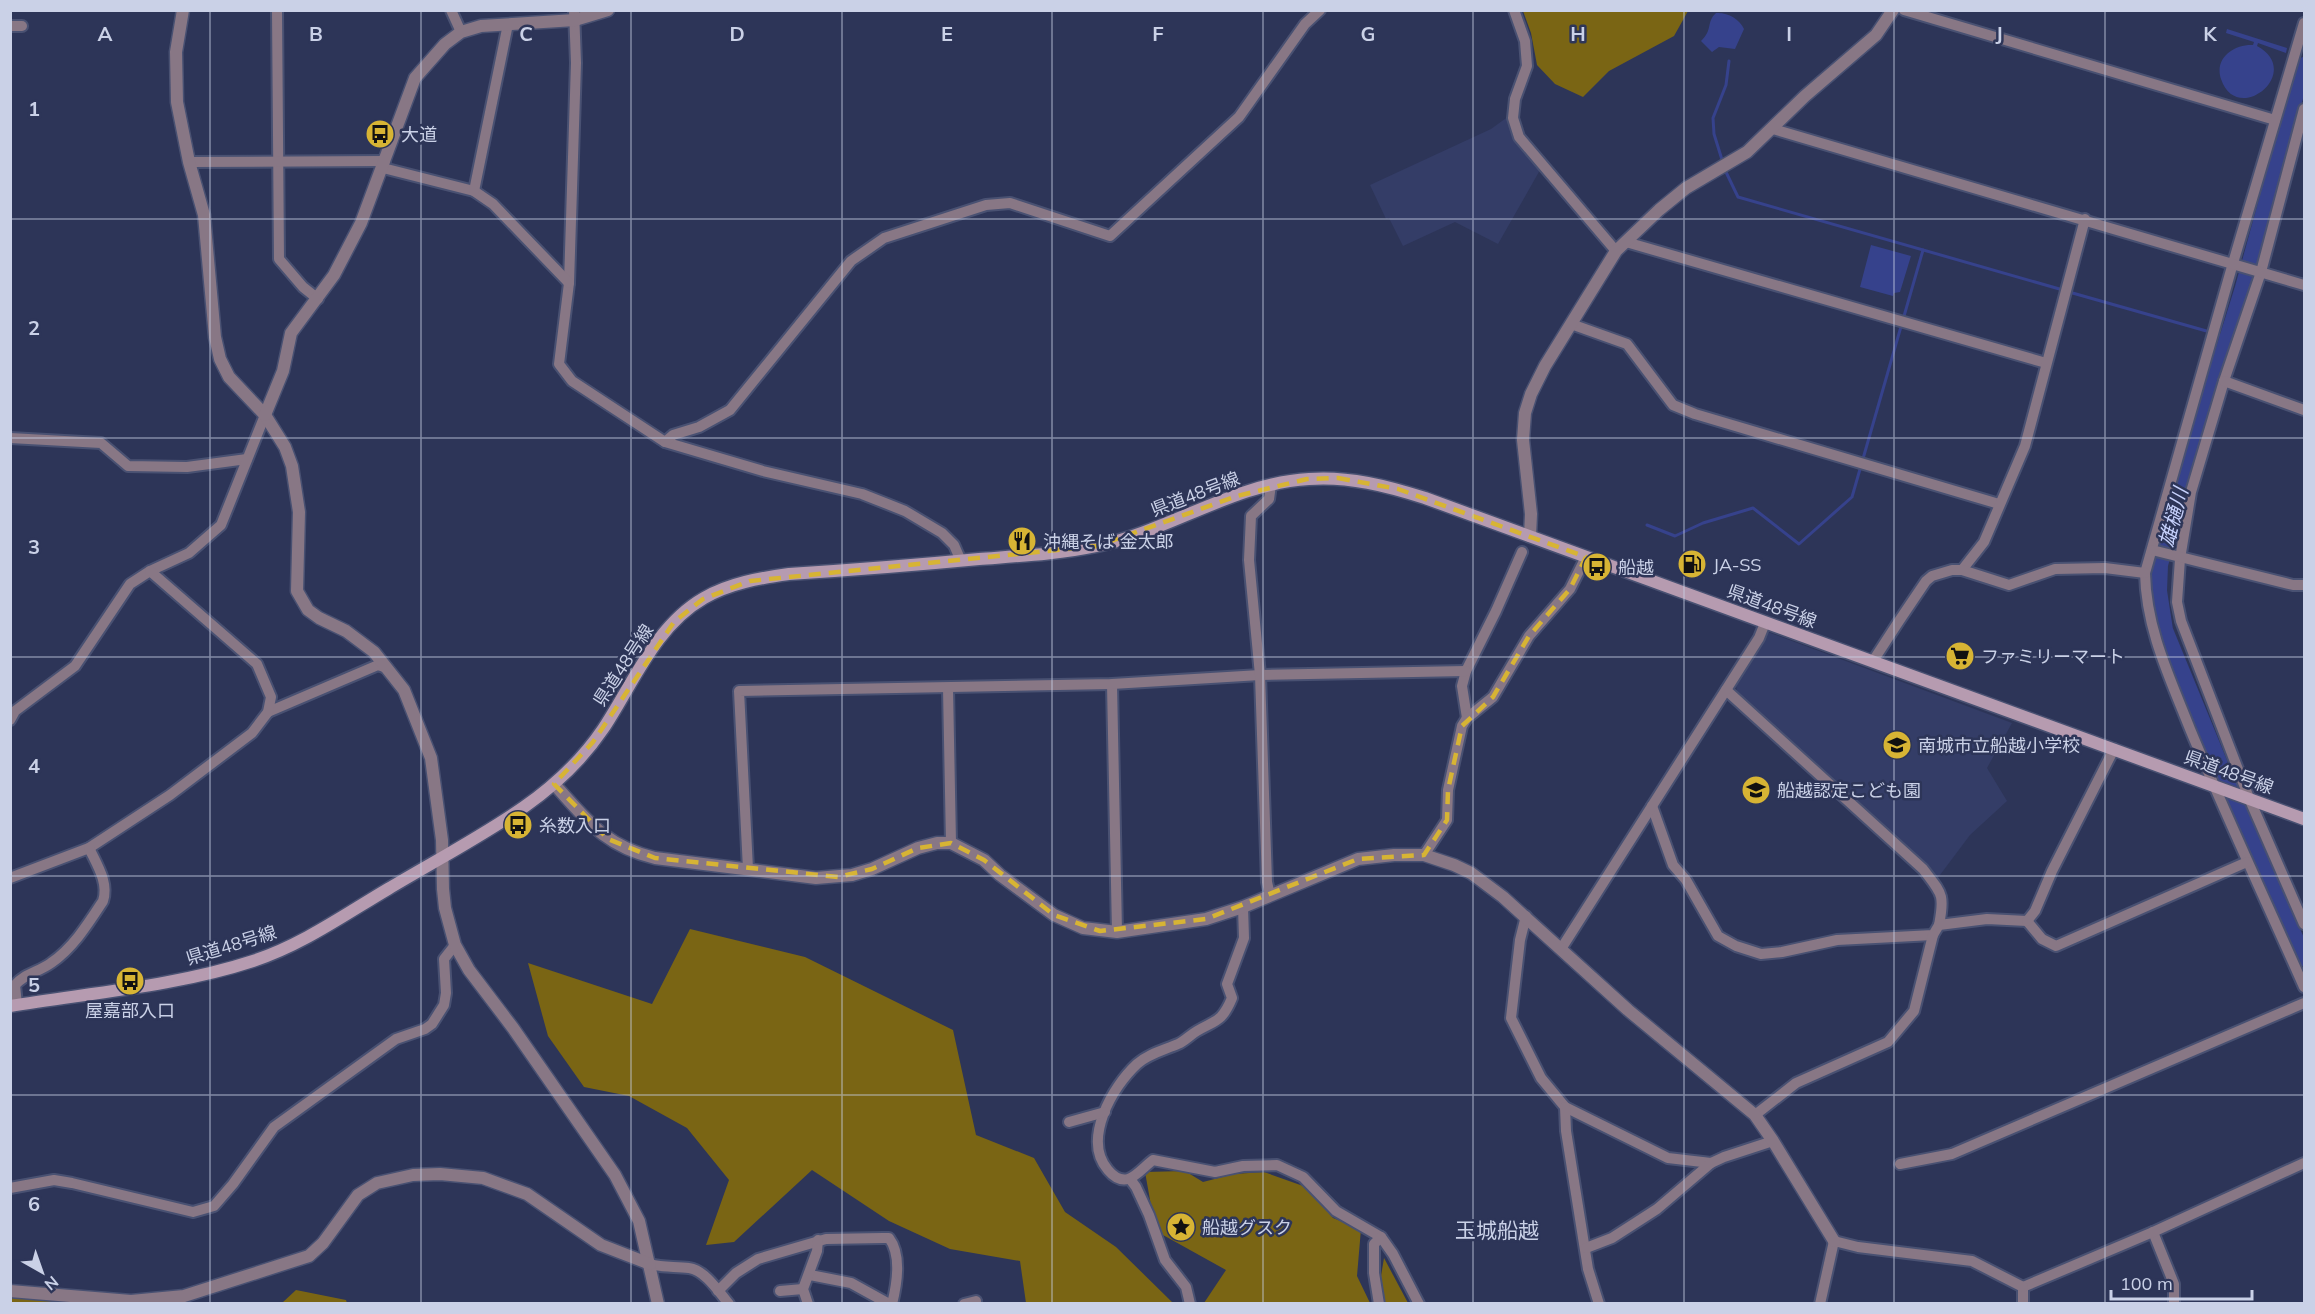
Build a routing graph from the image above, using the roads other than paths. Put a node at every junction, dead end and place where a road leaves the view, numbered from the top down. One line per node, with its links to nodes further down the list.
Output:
1 (183, 10): 17 (street)
2 (277, 10): 16 (street)
3 (451, 10): 12 (street)
4 (608, 10): 9 (street)
5 (1320, 10): 34 (street)
6 (1514, 10): 22 (street)
7 (1893, 10): 15 (street)
8 (1904, 10): 14 (street)
9 (575, 15): 11 (street); 25 (street)
10 (2304, 23): 14 (street)
11 (508, 24): 12 (street); 19 (street)
12 (461, 32): 18 (street)
13 (2304, 108): 24 (street)
14 (2275, 120): 23 (street)
15 (1773, 129): 20 (street); 21 (street)
16 (279, 160): 17 (street); 18 (street); 27 (street)
17 (189, 162): 32 (street)
18 (384, 164): 19 (street); 27 (street)
19 (474, 191): 25 (street)
20 (2085, 219): 23 (street); 29 (street)
21 (1626, 242): 22 (street); 29 (street)
22 (1616, 251): 28 (street)
23 (2233, 263): 24 (street); 39 (street)
24 (2261, 272): 26 (street); 30 (street)
25 (569, 283): 34 (street)
26 (2304, 285)
27 (318, 299): 32 (street)
28 (1571, 324): 37 (street); 38 (street)
29 (2046, 363): 37 (street)
30 (2224, 381): 31 (street); 42 (street)
31 (2304, 410)
32 (265, 415): 35 (street); 50 (street)
33 (10, 438): 35 (street)
34 (665, 442): 43 (street)
35 (247, 459): 45 (street)
36 (1271, 485): 38 (main road, 県道48号線); 43 (main road, 県道48号線); 52 (street)
37 (1999, 504): 44 (street)
38 (1530, 536): 41 (main road, 県道48号線)
39 (2152, 550): 42 (street); 46 (street)
40 (1522, 552): 51 (street)
41 (1586, 557): 48 (main road, 県道48号線); 57 (street)
42 (2180, 559): 47 (street); 62 (street)
43 (961, 561): 60 (main road, 県道48号線)
44 (1962, 570): 46 (street); 49 (street)
45 (150, 571): 56 (street); 58 (street)
46 (2145, 573): 61 (street)
47 (2304, 585)
48 (1765, 622): 49 (main road, 県道48号線); 55 (street)
49 (1873, 661): 59 (main road, 県道48号線)
50 (387, 668): 56 (street); 68 (street)
51 (1466, 671): 52 (street); 57 (street)
52 (1260, 675): 53 (street); 72 (street)
53 (1112, 684): 54 (street); 78 (street)
54 (948, 688): 65 (street); 70 (street)
55 (1726, 690): 63 (street); 77 (street)
56 (268, 711): 66 (street)
57 (1467, 718): 67 (street)
58 (10, 720)
59 (2114, 749): 61 (main road, 県道48号線); 75 (street)
60 (554, 784): 68 (main road, 県道48号線); 70 (street)
61 (2217, 786): 62 (main road, 県道48号線); 69 (street)
62 (2246, 797): 64 (main road, 県道48号線); 76 (street)
63 (1652, 806): 79 (street); 81 (street)
64 (2304, 819)
65 (951, 843): 70 (street); 78 (street)
66 (89, 848): 71 (street); 84 (street)
67 (1424, 855): 72 (street); 74 (street)
68 (443, 857): 80 (street); 84 (main road, 県道48号線)
69 (2247, 861): 75 (street); 82 (street)
70 (748, 869)
71 (10, 878)
72 (1270, 895): 73 (street)
73 (1243, 908): 78 (street); 86 (street)
74 (1526, 916): 81 (street); 85 (street)
75 (2027, 921): 77 (street)
76 (2304, 924)
77 (1939, 925): 79 (street)
78 (1117, 932)
79 (1933, 935): 87 (street)
80 (455, 945): 94 (street); 100 (street)
81 (1561, 949): 87 (street)
82 (2304, 987)
83 (2304, 1003): 92 (street)
84 (14, 1005)
85 (1565, 1107): 90 (street); 99 (street)
86 (1105, 1112): 88 (street); 93 (street)
87 (1755, 1115): 89 (street)
88 (1069, 1122)
89 (1773, 1141): 90 (street); 98 (street)
90 (1711, 1163): 99 (street)
91 (2304, 1163): 95 (street)
92 (1900, 1164)
93 (1130, 1179): 96 (street); 113 (street)
94 (10, 1188)
95 (2153, 1232): 102 (street); 119 (street)
96 (1381, 1237): 114 (street); 115 (street)
97 (818, 1240): 101 (street); 105 (street); 111 (street)
98 (1834, 1241): 102 (street); 117 (street)
99 (1586, 1248): 116 (street)
100 (650, 1264): 104 (street); 105 (street); 108 (street)
101 (810, 1275): 103 (street); 111 (street)
102 (2023, 1287): 118 (street)
103 (803, 1289): 106 (street); 110 (street)
104 (10, 1291)
105 (718, 1291): 109 (street)
106 (780, 1291)
107 (976, 1301): 112 (street)
108 (658, 1304)
109 (729, 1304)
110 (808, 1304)
111 (891, 1304)
112 (964, 1304)
113 (1190, 1304)
114 (1379, 1304)
115 (1419, 1304)
116 (1599, 1304)
117 (1820, 1304)
118 (2023, 1304)
119 (2174, 1304)

